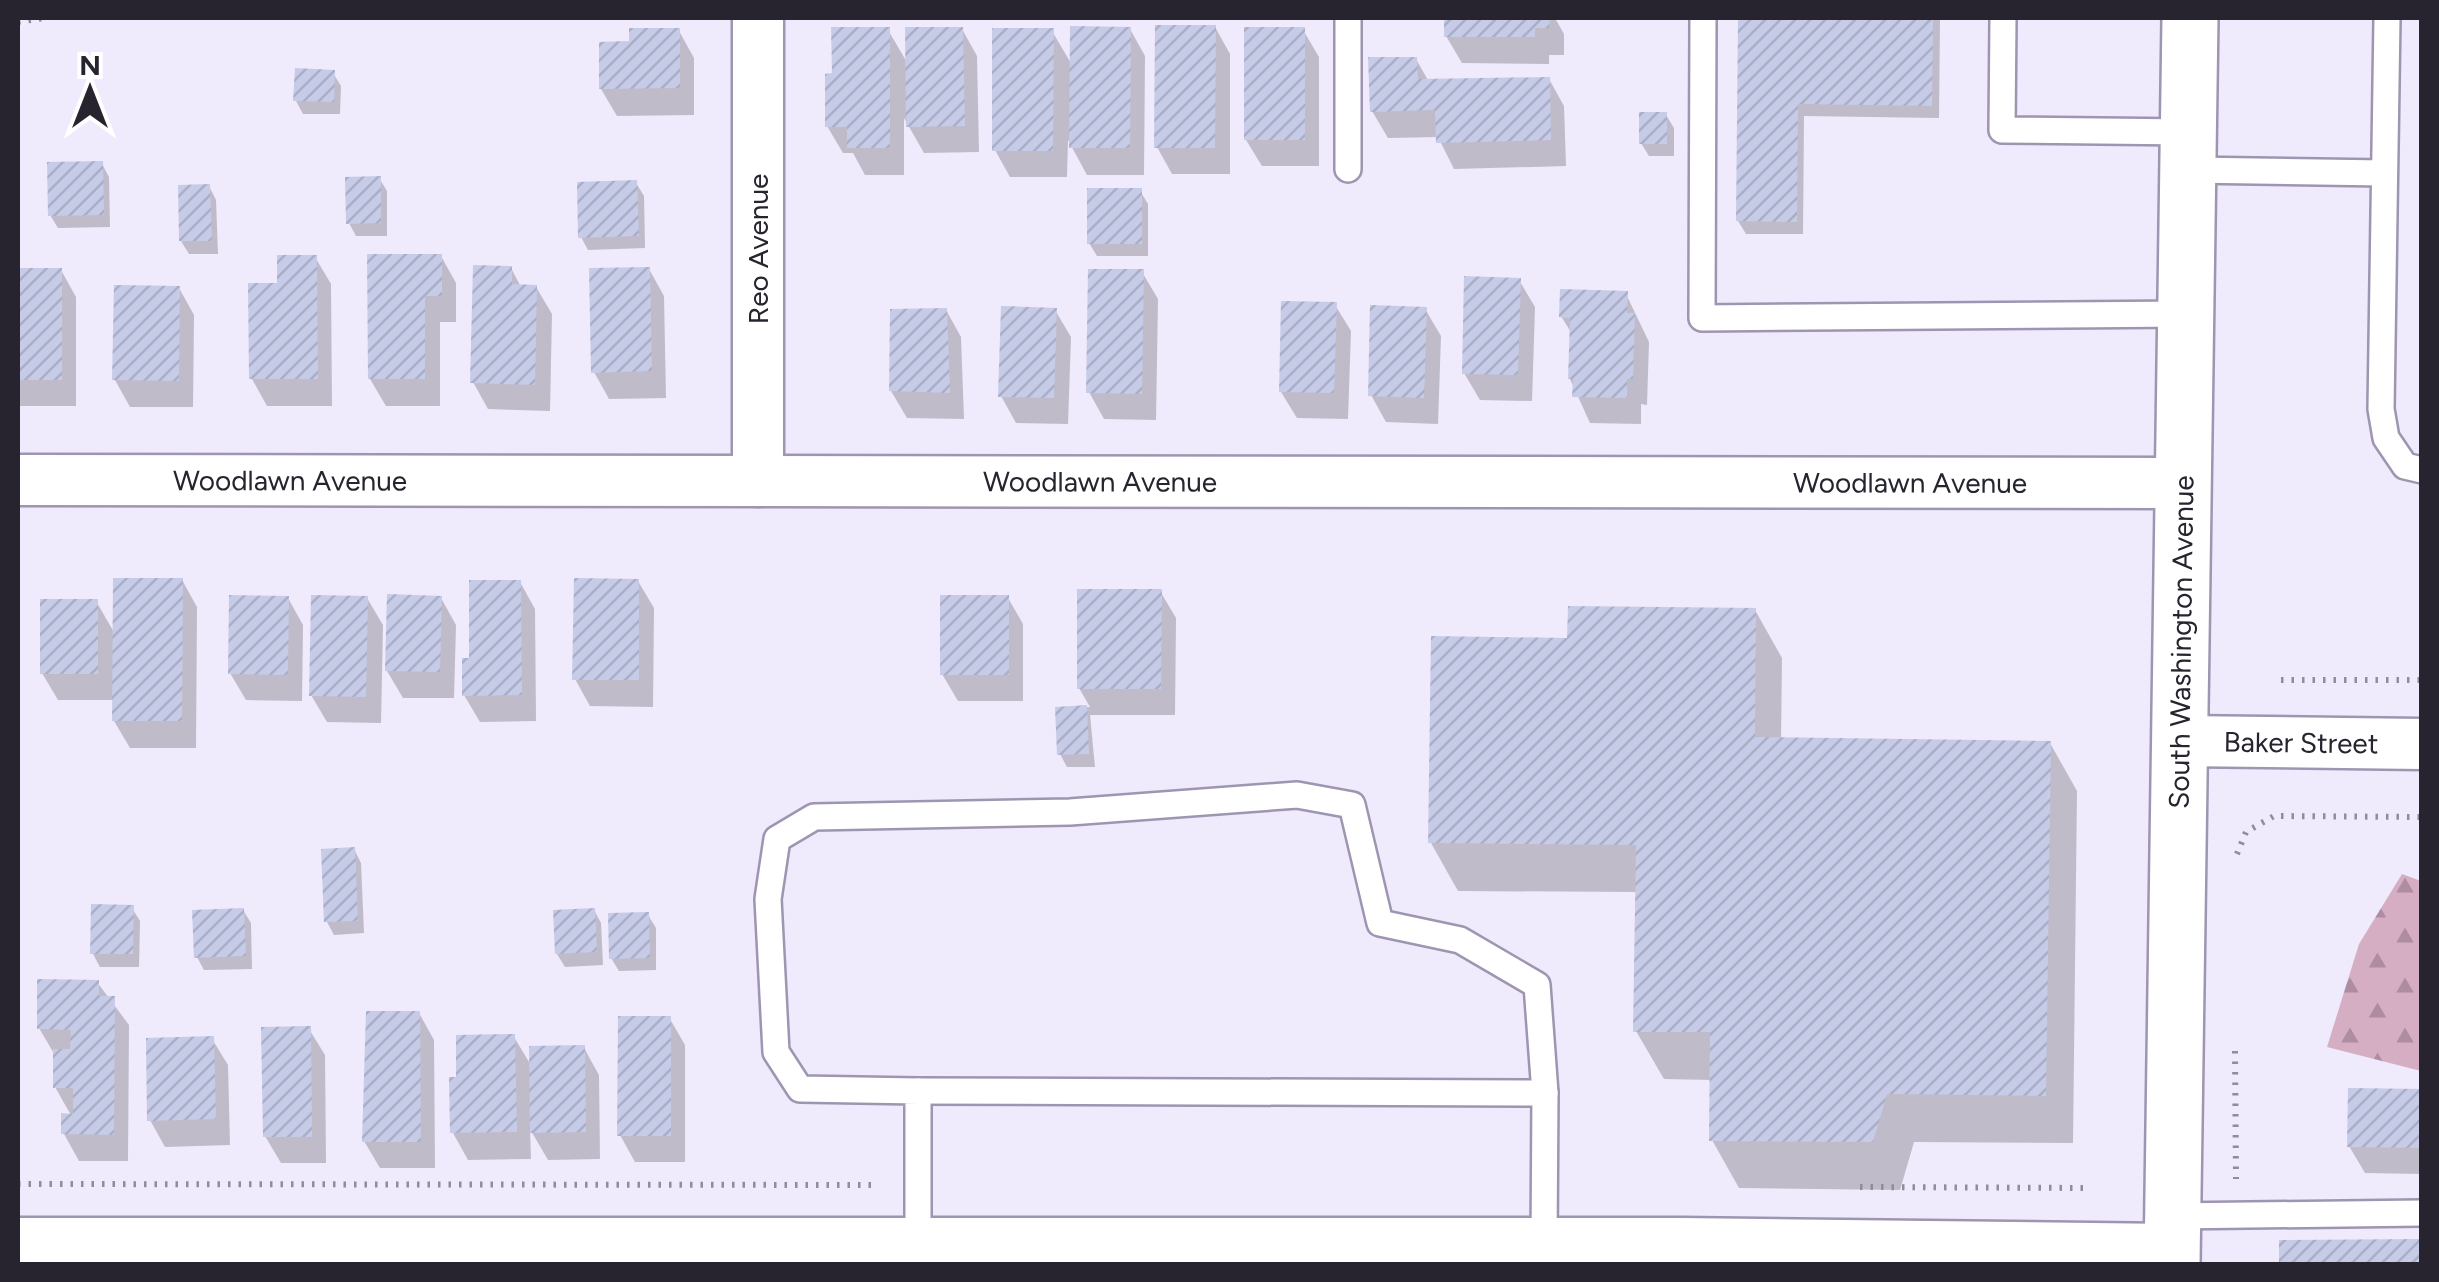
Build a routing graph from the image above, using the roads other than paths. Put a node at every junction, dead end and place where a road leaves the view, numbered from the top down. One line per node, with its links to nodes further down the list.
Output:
1 (758, 18): 13 (street, Reo Avenue)
2 (1348, 18): 8 (lane)
3 (1703, 18): 10 (lane)
4 (2002, 18): 7 (lane)
5 (2190, 18): 7 (street, South Washington Avenue)
6 (2387, 18): 9 (lane)
7 (2190, 151): 9 (lane); 10 (street, South Washington Avenue)
8 (1348, 169)
9 (2384, 173): 11 (lane)
10 (2187, 314): 14 (street, South Washington Avenue)
11 (2422, 470)
12 (18, 480): 13 (street, Woodlawn Avenue)
13 (758, 481): 14 (street, Woodlawn Avenue)
14 (2183, 483): 15 (street, South Washington Avenue)
15 (2180, 740): 16 (street, Baker Street); 21 (street, South Washington Avenue)
16 (2422, 744)
17 (918, 1091): 18 (lane); 18 (lane); 23 (lane)
18 (1546, 1094): 22 (lane)
19 (2422, 1213): 21 (lane)
20 (18, 1243): 24 (street)
21 (2172, 1243): 25 (street)
22 (1544, 1244): 25 (street); 26 (street)
23 (918, 1246): 24 (street); 26 (street)
24 (118, 1254)
25 (1682, 1254)
26 (1144, 1255)

